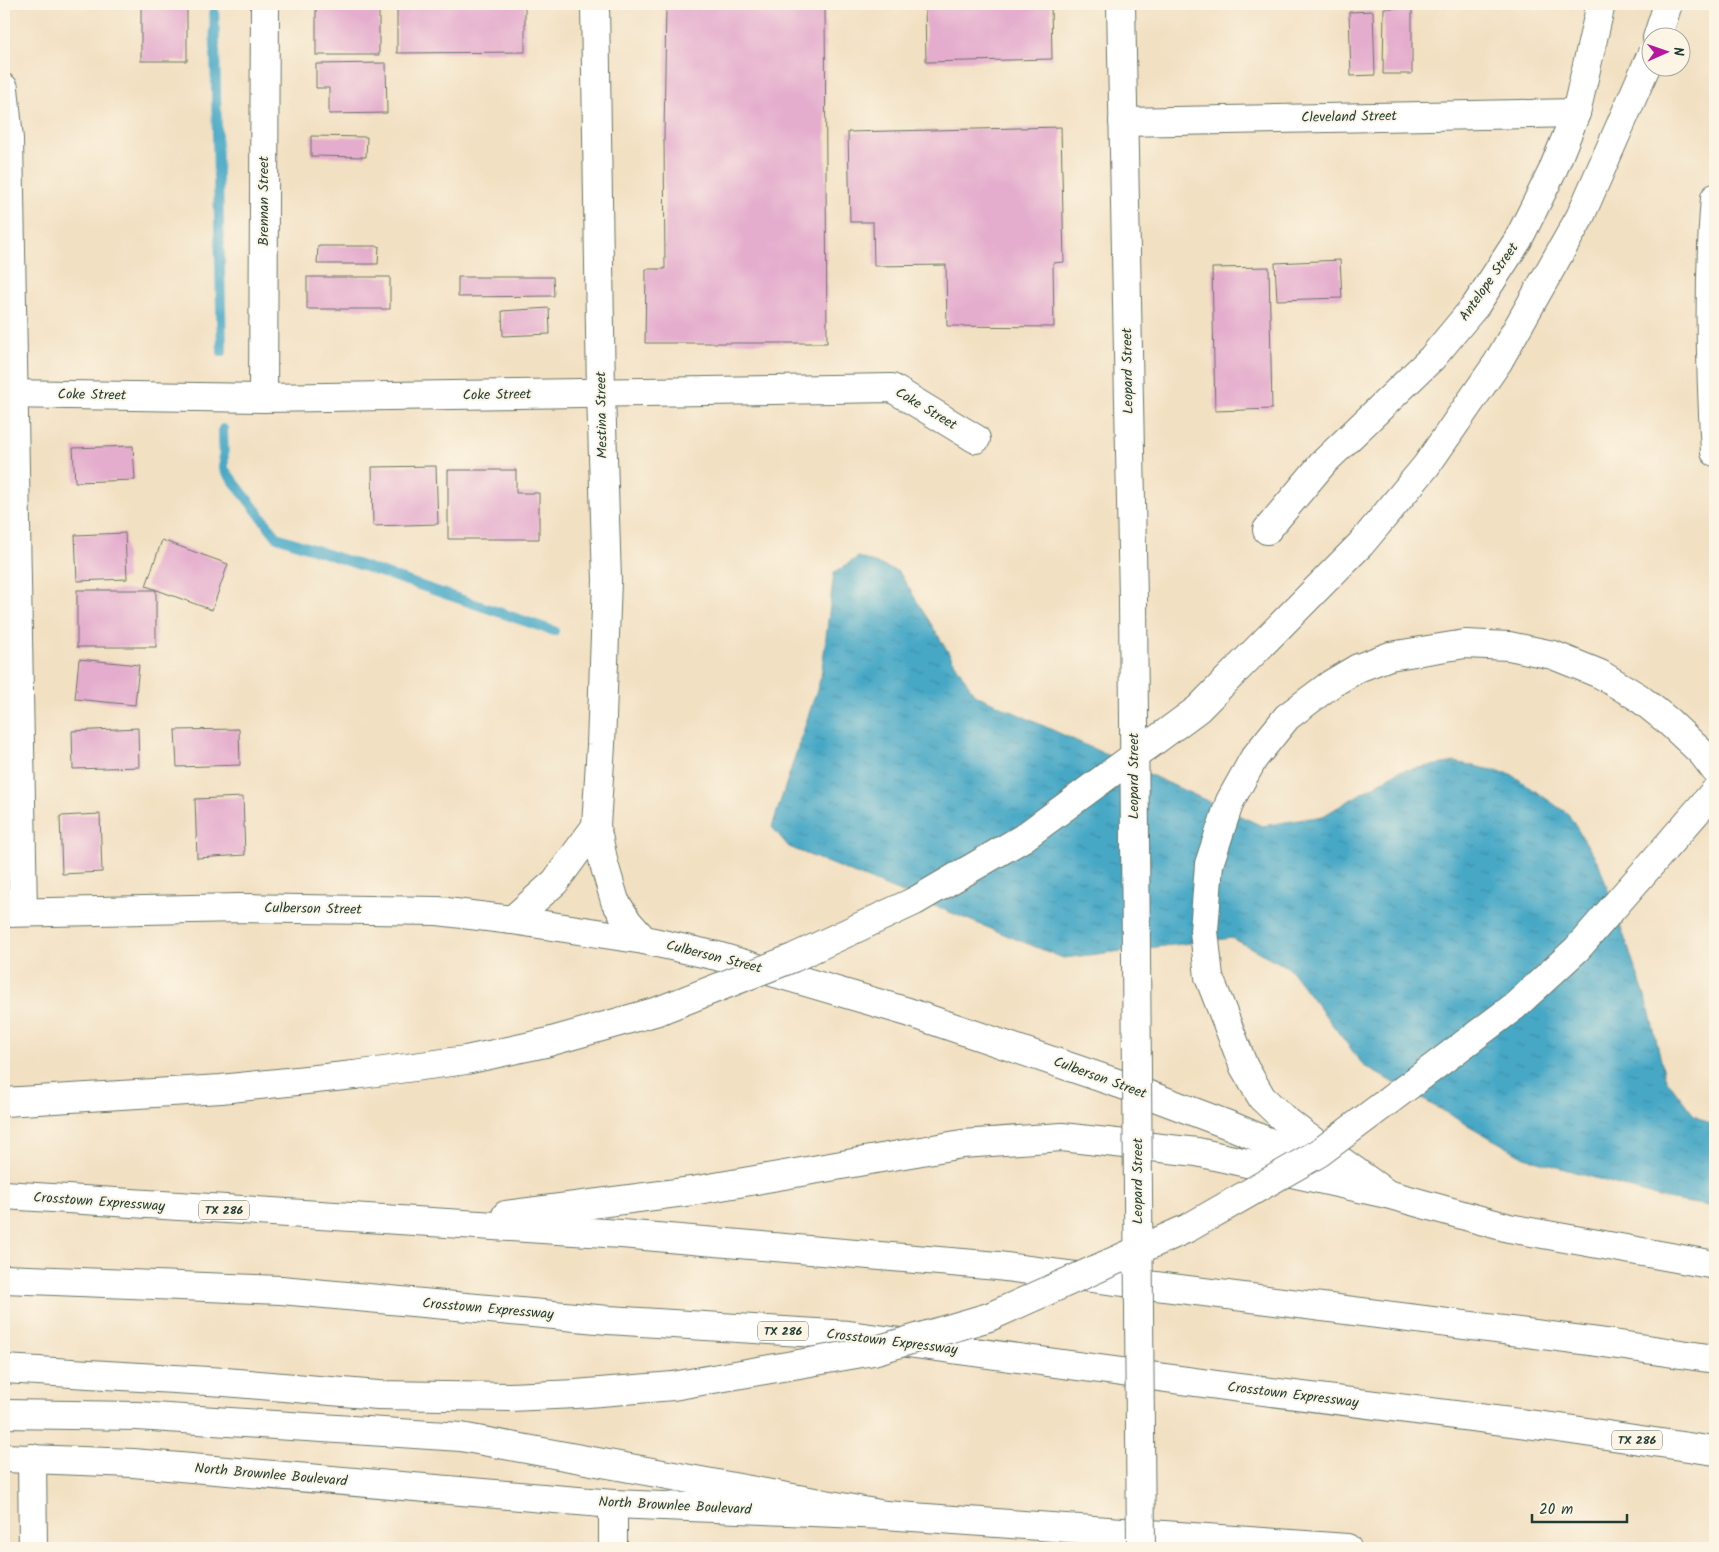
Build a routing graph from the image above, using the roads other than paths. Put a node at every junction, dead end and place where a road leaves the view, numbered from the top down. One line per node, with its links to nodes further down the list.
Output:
1 (265, 4): 14 (main road, Brennan Street)
2 (594, 4): 13 (main road, Mestina Street)
3 (1121, 4): 10 (main road, Leopard Street)
4 (1601, 4): 9 (main road, Antelope Street)
5 (1668, 4): 6 (main road)
6 (1660, 28)
7 (1642, 76): 24 (main road, bridge)
8 (4, 88): 12 (main road)
9 (1576, 113): 10 (main road, Cleveland Street); 17 (main road, Antelope Street)
10 (1123, 122): 40 (main road, Leopard Street, bridge)
11 (1715, 198): 16 (main road)
12 (9, 394): 14 (main road, Coke Street); 21 (main road)
13 (601, 394): 14 (main road, Coke Street); 15 (main road, Coke Street); 20 (main road, Mestina Street)
14 (263, 398)
15 (976, 439)
16 (1715, 452)
17 (1267, 530)
18 (1715, 770): 25 (main road)
19 (1715, 791): 31 (main road, bridge)
20 (596, 826): 22 (main road); 23 (main road, Mestina Street)
21 (13, 912): 22 (main road, Culberson Street)
22 (512, 920): 23 (main road, Culberson Street)
23 (644, 940): 25 (main road, Culberson Street)
24 (4, 1102)
25 (1387, 1194): 27 (main road); 28 (main road)
26 (4, 1195): 27 (main road, Crosstown Expressway / TX 286)
27 (445, 1224): 30 (main road, Crosstown Expressway / TX 286)
28 (1715, 1265)
29 (4, 1278): 33 (main road, Crosstown Expressway / TX 286)
30 (1715, 1359)
31 (4, 1369)
32 (4, 1414): 37 (main road)
33 (1715, 1451)
34 (4, 1458): 35 (main road, North Brownlee Boulevard)
35 (32, 1458): 36 (main road, North Brownlee Boulevard); 38 (main road)
36 (613, 1504): 37 (main road, North Brownlee Boulevard); 39 (main road)
37 (884, 1516): 41 (main road, North Brownlee Boulevard)
38 (33, 1548)
39 (613, 1548)
40 (1141, 1548)
41 (1347, 1548)

